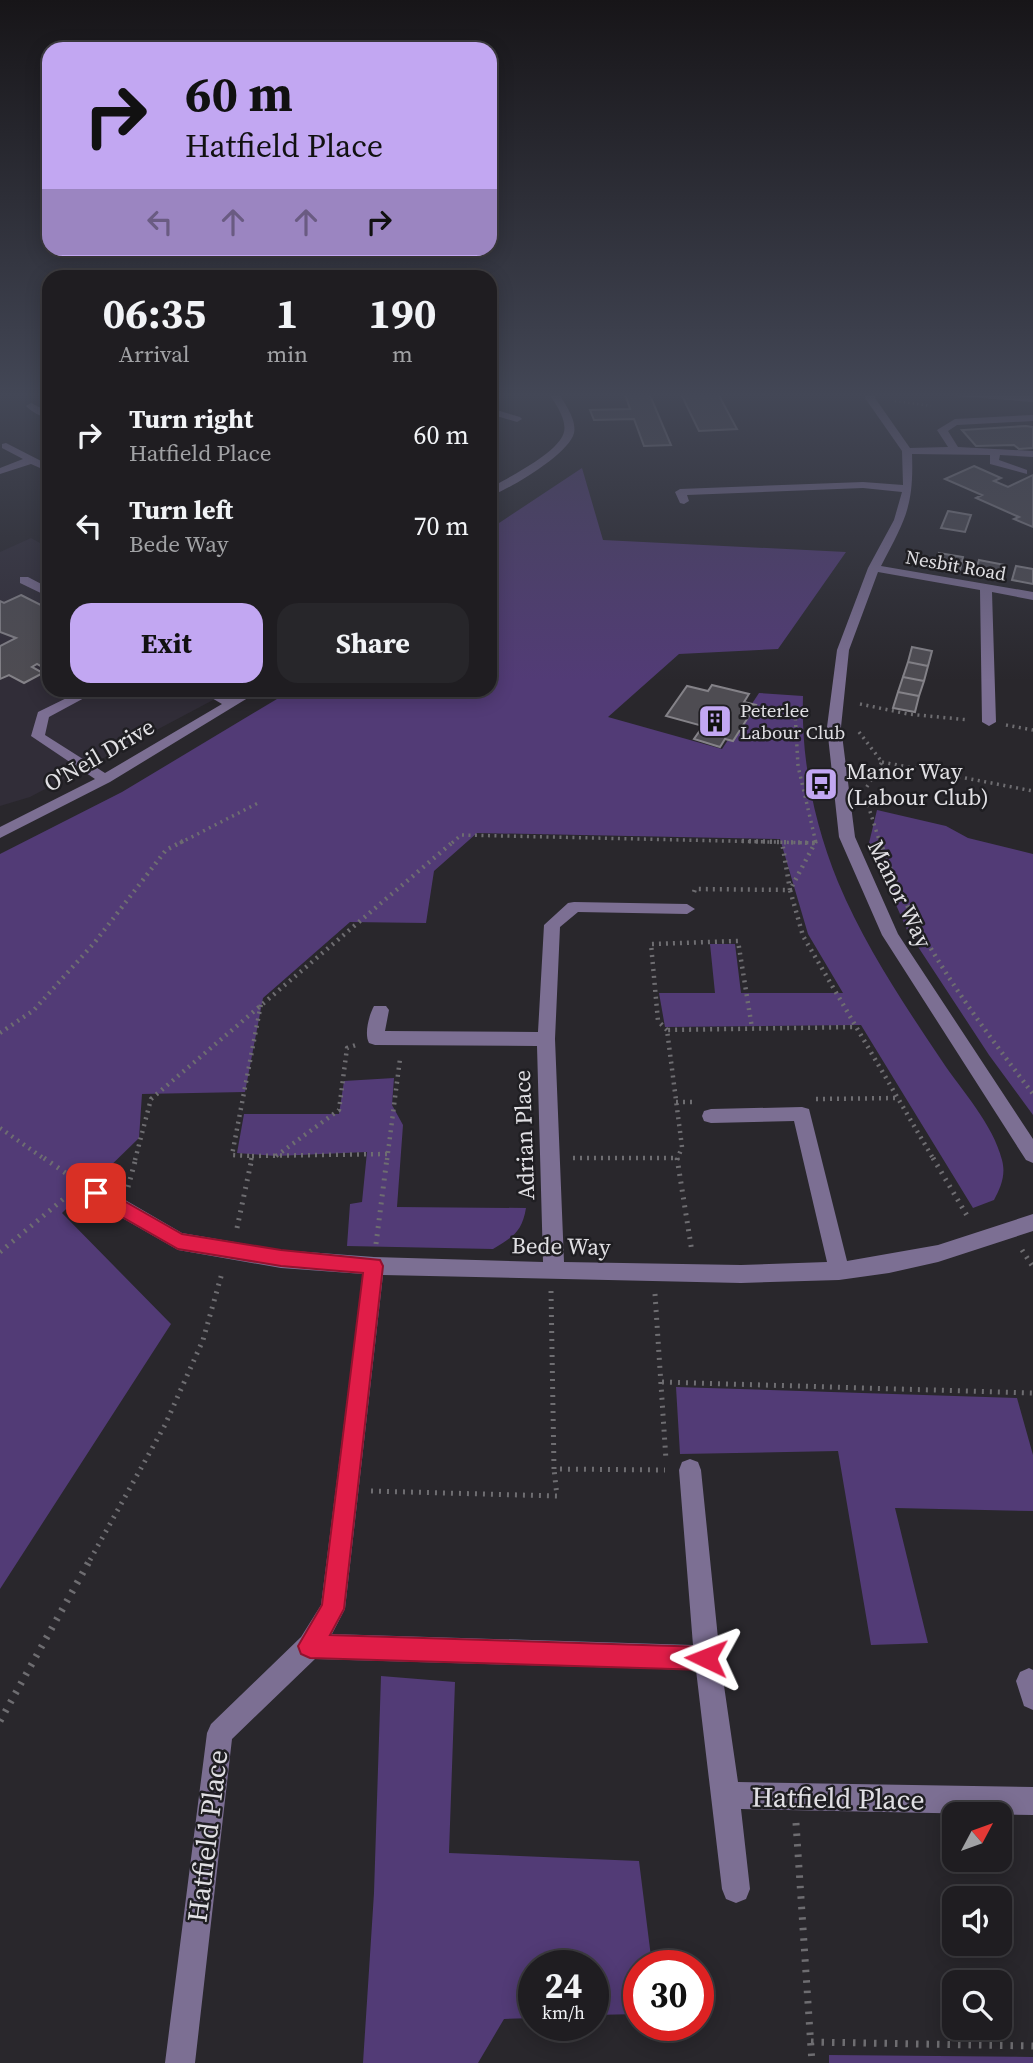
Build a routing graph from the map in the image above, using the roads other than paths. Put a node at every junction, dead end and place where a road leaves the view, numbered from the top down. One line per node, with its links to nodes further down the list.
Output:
1 (777, 488): 4 (street)
2 (900, 488): 3 (street)
3 (908, 489): 5 (street, Manor Way)
4 (684, 501)
5 (874, 568): 7 (street, Nesbit Road); 21 (street, Manor Way)
6 (24, 580): 8 (street)
7 (986, 588): 9 (street, Nesbit Road); 14 (street)
8 (42, 589)
9 (1033, 596)
10 (78, 697): 15 (street)
11 (218, 697): 13 (street)
12 (243, 697): 13 (street, O'Neil Drive)
13 (232, 704): 15 (street, O'Neil Drive)
14 (989, 722)
15 (105, 779): 16 (street, O'Neil Drive)
16 (0, 833)
17 (687, 909): 19 (street, Adrian Place)
18 (380, 1010): 19 (street, Adrian Place)
19 (546, 1039): 25 (street, Adrian Place)
20 (711, 1116): 26 (street)
21 (1033, 1155)
22 (96, 1193): 24 (street, Bede Way)
23 (1033, 1222): 26 (street, Bede Way)
24 (373, 1266): 25 (street, Bede Way); 28 (street, Hatfield Place)
25 (552, 1271): 26 (street, Bede Way)
26 (839, 1271)
27 (678, 1470): 29 (street, Hatfield Place)
28 (310, 1646): 29 (street); 33 (street, Hatfield Place)
29 (706, 1658): 30 (street, Hatfield Place)
30 (726, 1795): 31 (street, Hatfield Place); 32 (street, Hatfield Place)
31 (1033, 1801)
32 (736, 1889)
33 (180, 2063)

